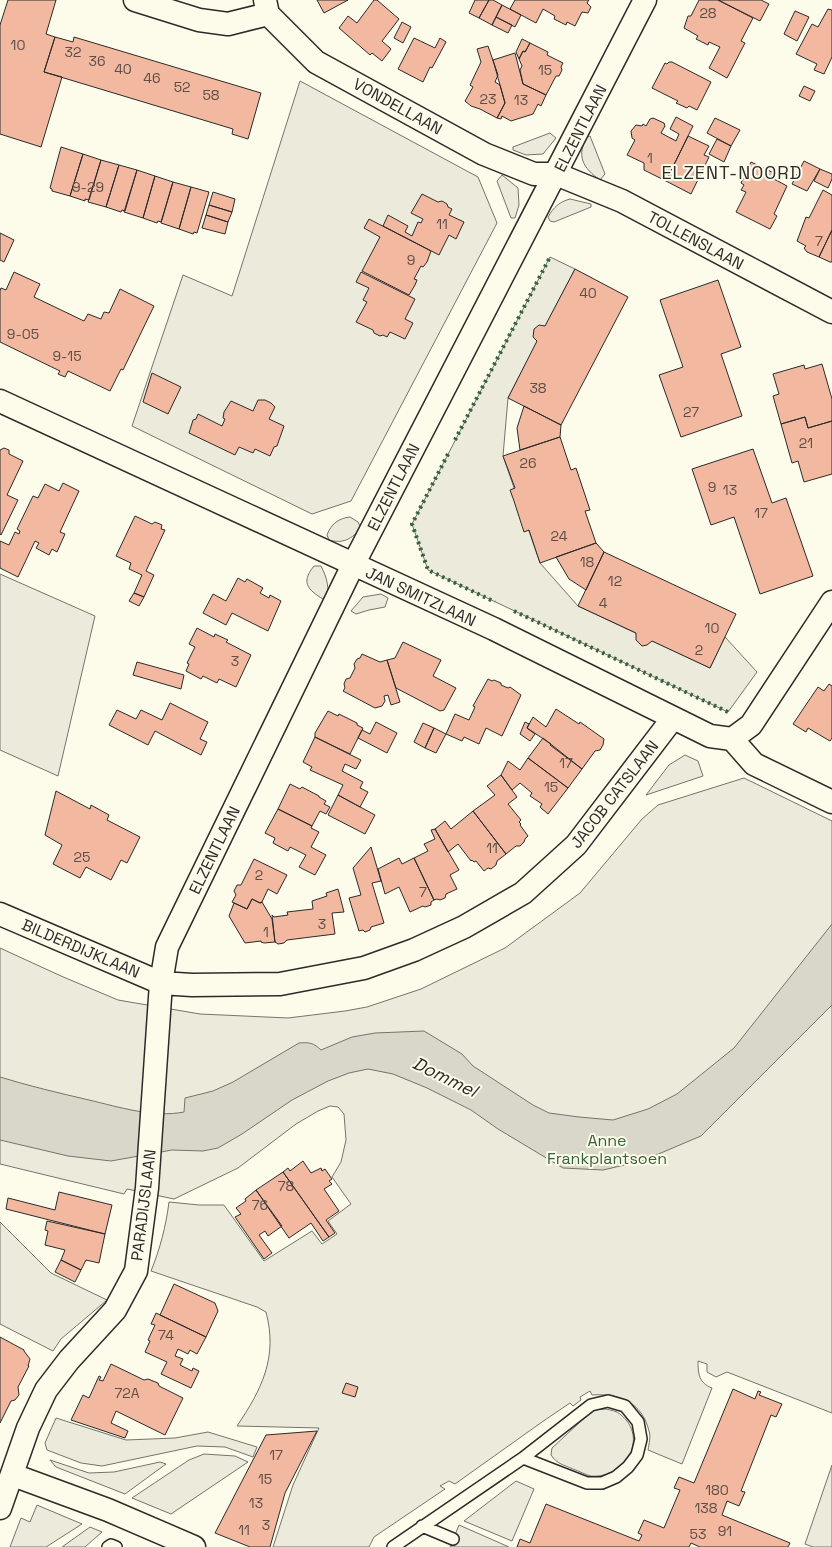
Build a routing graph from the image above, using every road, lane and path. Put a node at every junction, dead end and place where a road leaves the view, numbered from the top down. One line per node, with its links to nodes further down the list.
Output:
1 (135, 0): 3 (street)
2 (645, 0): 4 (street, ELZENTLAAN)
3 (266, 7): 4 (street, VONDELLAAN)
4 (556, 174): 5 (street, TOLLENSLAAN); 7 (street, ELZENTLAAN)
5 (832, 312)
6 (0, 401): 7 (street, JAN SMITZLAAN)
7 (353, 565): 9 (street, JAN SMITZLAAN); 13 (street, ELZENTLAAN)
8 (832, 602): 10 (street)
9 (673, 718): 10 (street, JAN SMITZLAAN); 13 (street, JACOB CATSLAAN)
10 (732, 739): 11 (street)
11 (832, 802)
12 (0, 914): 13 (street, BILDERDIJKLAAN)
13 (161, 983): 14 (street, PARADIJSLAAN)
14 (10, 1458): 16 (street, PARADIJSLAAN); 21 (street)
15 (523, 1458): 15 (lane); 17 (lane)
16 (0, 1508)
17 (422, 1526): 18 (lane); 22 (lane)
18 (453, 1539)
19 (108, 1547): 20 (lane)
20 (116, 1547)
21 (194, 1547)
22 (392, 1547)

